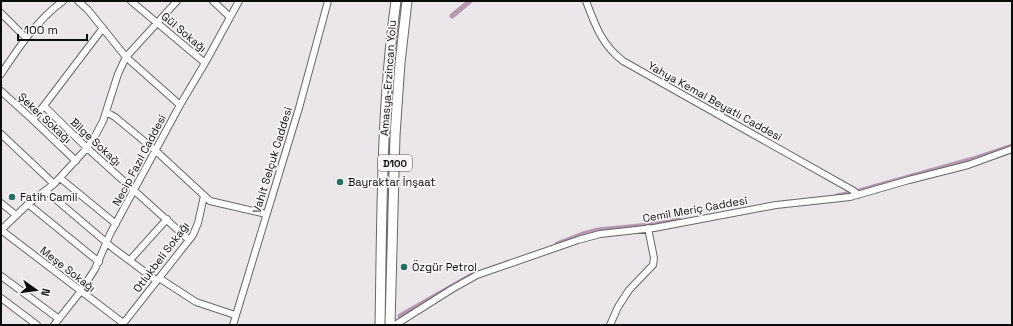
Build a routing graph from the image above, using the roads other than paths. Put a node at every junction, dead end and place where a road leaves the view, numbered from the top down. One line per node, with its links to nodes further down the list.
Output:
1 (63, 1): 17 (street)
2 (78, 1): 12 (street)
3 (85, 1): 12 (street)
4 (132, 1): 15 (street, Gül Sokağı)
5 (177, 1): 15 (street)
6 (213, 1): 14 (street)
7 (239, 1): 14 (street, Necip Fazıl Caddesi)
8 (328, 1): 39 (street, Vahit Selçuk Caddesi)
9 (396, 1): 59 (highway, Amasya-Erzincan Yolu / D100)
10 (407, 1): 60 (highway, Amasya-Erzincan Yolu / D100)
11 (586, 1): 35 (street, Yahya Kemal Beyatlı Caddesi)
12 (88, 10): 16 (street)
13 (1, 12): 17 (street)
14 (230, 17): 19 (street, Necip Fazıl Caddesi)
15 (156, 23): 18 (street); 19 (street, Gül Sokağı)
16 (103, 28): 18 (street); 23 (street)
17 (26, 38): 20 (street)
18 (126, 57): 22 (street); 24 (street)
19 (205, 63): 22 (street, Necip Fazıl Caddesi)
20 (1, 74)
21 (1, 91): 25 (street, Şeker Sokağı)
22 (180, 105): 29 (street, Necip Fazıl Caddesi)
23 (44, 106): 25 (street); 27 (street, Bilge Sokağı)
24 (106, 112): 27 (street); 29 (street)
25 (33, 120): 30 (street, Şeker Sokağı)
26 (1, 134): 32 (street)
27 (87, 148): 30 (street); 34 (street, Bilge Sokağı)
28 (1012, 149): 35 (street, Cemil Meriç Caddesi)
29 (156, 151): 34 (street, Necip Fazıl Caddesi); 36 (street)
30 (76, 161): 31 (street)
31 (60, 178): 32 (street); 42 (street)
32 (54, 184): 33 (street)
33 (46, 191): 38 (street); 46 (street)
34 (134, 191): 41 (street, Bilge Sokağı); 42 (street, Necip Fazıl Caddesi)
35 (858, 195): 43 (street, Cemil Meriç Caddesi)
36 (204, 196): 39 (street); 45 (street, Otlukbeli Sokağı)
37 (1, 203): 40 (street)
38 (28, 204): 40 (street); 48 (street)
39 (266, 214): 53 (street, Vahit Selçuk Caddesi)
40 (16, 215): 44 (street)
41 (166, 219): 45 (street, Bilge Sokağı); 47 (street)
42 (116, 224): 46 (street, Necip Fazıl Caddesi)
43 (648, 228): 61 (street, Cemil Meriç Caddesi); 62 (street)
44 (1, 230): 51 (street, Meşe Sokağı)
45 (190, 240): 50 (street, Otlukbeli Sokağı)
46 (106, 243): 47 (street); 48 (street, Necip Fazıl Caddesi)
47 (130, 260): 50 (street)
48 (99, 262): 51 (street, Necip Fazıl Caddesi)
49 (1, 276): 54 (street)
50 (158, 280): 53 (street); 55 (street, Otlukbeli Sokağı)
51 (81, 292): 54 (street, Necip Fazıl Caddesi); 55 (street, Meşe Sokağı)
52 (1, 298): 56 (street)
53 (235, 315): 58 (street, Vahit Selçuk Caddesi)
54 (59, 319): 57 (street, Necip Fazıl Caddesi)
55 (122, 324)
56 (38, 325)
57 (54, 325)
58 (233, 325)
59 (380, 325)
60 (390, 325)
61 (395, 325)
62 (610, 325)

